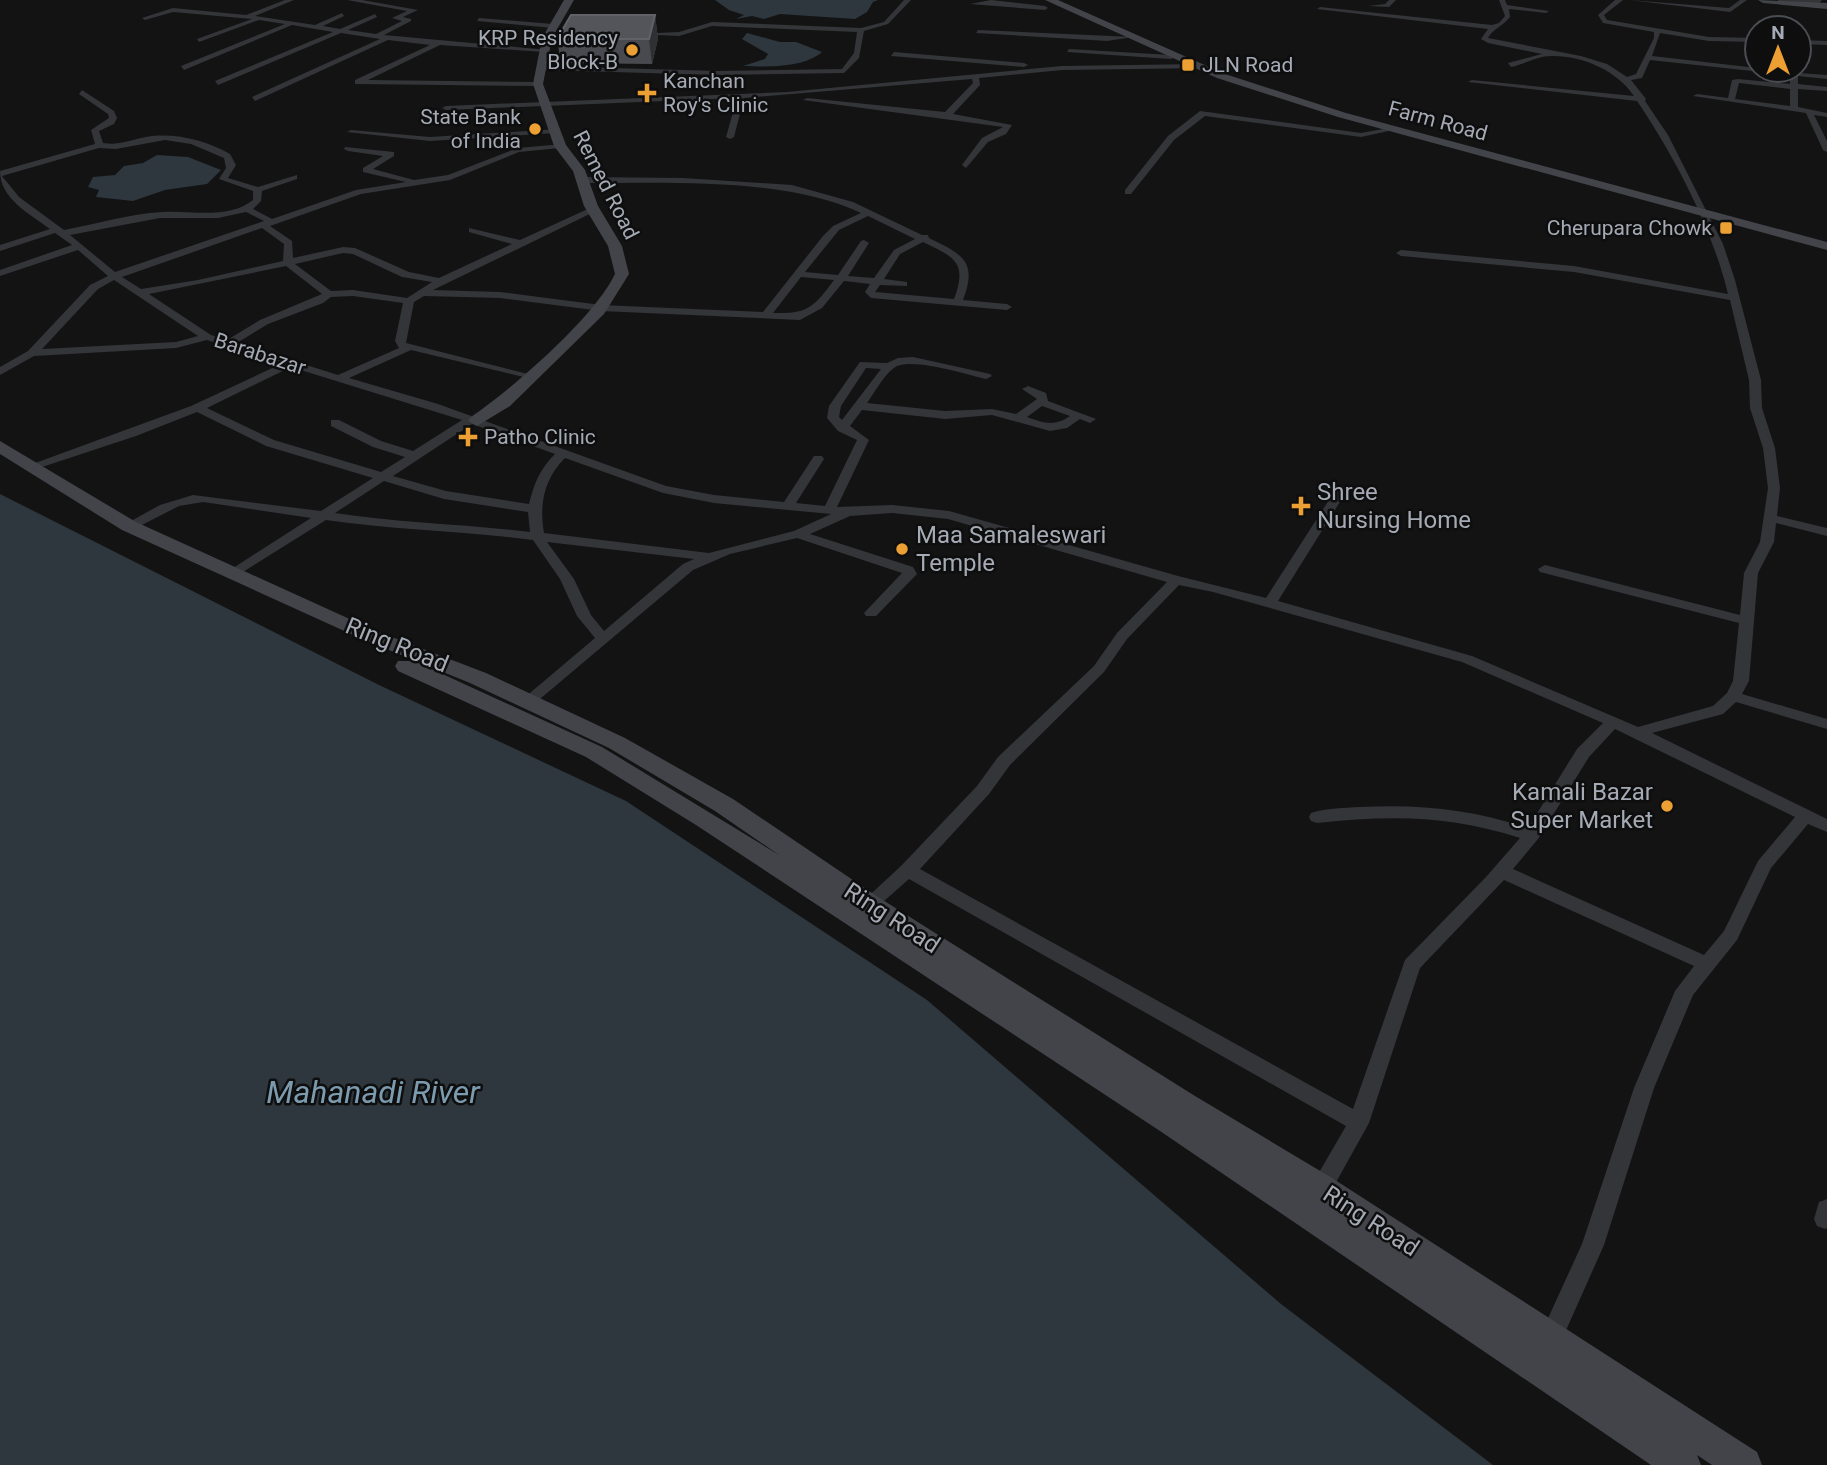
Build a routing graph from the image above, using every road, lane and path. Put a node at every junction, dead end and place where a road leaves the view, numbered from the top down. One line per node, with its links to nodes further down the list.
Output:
1 (291, 0): 22 (street)
2 (350, 0): 35 (street)
3 (569, 0): 27 (street)
4 (908, 0): 30 (street)
5 (1393, 0): 15 (street)
6 (1620, 0): 31 (street)
7 (1632, 0): 8 (street)
8 (1744, 0)
9 (1763, 0): 11 (street)
10 (1819, 0): 11 (street)
11 (1781, 1): 16 (street)
12 (1504, 3): 18 (street); 28 (street)
13 (973, 4): 14 (street)
14 (1048, 4): 19 (street); 36 (street, Farm Road)
15 (1371, 6)
16 (1827, 6)
17 (1320, 9): 28 (street)
18 (1546, 11)
19 (1006, 12)
20 (342, 15): 29 (street)
21 (375, 16): 32 (street)
22 (247, 17): 23 (street); 24 (street)
23 (145, 18)
24 (258, 19): 26 (street); 38 (street)
25 (479, 20): 27 (street)
26 (289, 25): 29 (street); 49 (street)
27 (553, 25): 41 (street)
28 (1492, 27): 43 (street)
29 (313, 28): 32 (street)
30 (861, 30): 34 (street); 53 (street)
31 (1657, 30): 39 (street); 46 (street)
32 (338, 31): 35 (street); 57 (street)
33 (978, 32): 36 (street)
34 (632, 34)
35 (375, 37): 37 (street)
36 (1130, 37): 45 (street, Farm Road)
37 (387, 38): 40 (street); 66 (street)
38 (199, 40)
39 (1743, 40)
40 (437, 44): 41 (street); 58 (street)
41 (544, 50): 50 (street)
42 (1069, 51): 45 (street)
43 (1553, 53): 47 (street); 55 (street)
44 (894, 54): 51 (street)
45 (1177, 57): 48 (street, Farm Road)
46 (1648, 58): 52 (street); 55 (street)
47 (1511, 65)
48 (1202, 66): 51 (street); 75 (street, Farm Road)
49 (184, 68)
50 (541, 68): 53 (street); 58 (street)
51 (1062, 68): 54 (street)
52 (1743, 68)
53 (731, 73): 63 (street)
54 (975, 78): 62 (street); 73 (street)
55 (1628, 81): 67 (street)
56 (1472, 82): 67 (street)
57 (218, 83)
58 (538, 84): 69 (street, Remed Road)
59 (1795, 86): 60 (street); 68 (street); 71 (street)
60 (1827, 89)
61 (82, 92): 80 (street)
62 (763, 95): 64 (street); 73 (street)
63 (726, 96): 64 (street); 69 (street)
64 (741, 96): 79 (street)
65 (1698, 96): 68 (street)
66 (255, 99)
67 (1642, 99): 94 (street)
68 (1731, 101): 71 (street)
69 (546, 105): 70 (street); 76 (street, Remed Road)
70 (446, 108)
71 (1794, 109): 72 (street)
72 (1810, 112): 74 (street); 78 (street)
73 (947, 115): 84 (street)
74 (1827, 115)
75 (1394, 129): 90 (street); 94 (street, Farm Road)
76 (555, 131): 77 (street); 81 (street, Remed Road)
77 (351, 132)
78 (1823, 133): 83 (street)
79 (730, 137)
80 (99, 145): 85 (street); 89 (street)
81 (560, 146): 87 (street, Remed Road); 88 (street)
82 (348, 149): 88 (street)
83 (1827, 150)
84 (966, 164)
85 (0, 176): 97 (street, Barabazar)
86 (294, 177): 89 (street)
87 (582, 180): 92 (street, Remed Road); 93 (street)
88 (412, 182): 95 (street)
89 (258, 190): 91 (street)
90 (1128, 192)
91 (247, 209): 95 (street); 97 (street)
92 (593, 210): 99 (street); 120 (street, Remed Road)
93 (870, 212): 98 (street); 107 (street)
94 (1704, 213): 101 (street, Farm Road); 116 (street)
95 (267, 223): 105 (street); 108 (street)
96 (472, 230): 99 (street)
97 (57, 232): 102 (street, Barabazar); 103 (street)
98 (925, 237): 111 (street); 118 (street)
99 (520, 243): 110 (street)
100 (864, 243): 109 (street)
101 (1826, 244)
102 (79, 246): 106 (street); 108 (street, Barabazar)
103 (0, 248)
104 (1401, 253): 116 (street)
105 (288, 262): 110 (street); 113 (street); 114 (street)
106 (0, 273)
107 (798, 274): 109 (street); 121 (street)
108 (114, 276): 113 (street, Barabazar); 125 (street)
109 (841, 277): 111 (street); 121 (street)
110 (441, 281): 115 (street)
111 (877, 281): 112 (street); 118 (street)
112 (903, 285)
113 (138, 293): 122 (street, Barabazar)
114 (329, 293): 117 (street); 123 (street)
115 (421, 293): 117 (street); 120 (street)
116 (1734, 298): 153 (street)
117 (409, 301): 124 (street)
118 (958, 301): 119 (street)
119 (1007, 307)
120 (601, 308): 121 (street); 130 (street, Remed Road)
121 (766, 316)
122 (207, 338): 123 (street, Barabazar); 125 (street)
123 (227, 344): 126 (street, Barabazar)
124 (407, 348): 130 (street); 131 (street)
125 (32, 353): 128 (street)
126 (289, 364): 131 (street, Barabazar); 135 (street)
127 (889, 366): 129 (street); 134 (street); 139 (street)
128 (0, 372)
129 (986, 376)
130 (528, 377): 137 (street, Remed Road)
131 (338, 379): 137 (street, Barabazar)
132 (1028, 389): 133 (street)
133 (1041, 402): 136 (street); 136 (street)
134 (861, 406): 136 (street); 139 (street)
135 (199, 409): 145 (street); 146 (street)
136 (1018, 418)
137 (474, 420): 141 (street, Barabazar); 142 (street)
138 (335, 423): 142 (street)
139 (842, 428): 150 (street)
140 (0, 446): 145 (street, Ring Road)
141 (564, 452): 148 (street, Barabazar); 149 (street)
142 (416, 456): 146 (street)
143 (818, 459): 148 (street)
144 (0, 462): 182 (street, Ring Road)
145 (33, 466): 154 (street, Ring Road)
146 (386, 476): 149 (street); 152 (street)
147 (1342, 489): 162 (street)
148 (788, 506): 150 (street, Barabazar)
149 (534, 509): 157 (street)
150 (829, 510): 151 (street, Barabazar)
151 (847, 512): 156 (street); 161 (street)
152 (319, 516): 154 (street); 157 (street); 160 (street)
153 (1771, 518): 155 (street); 164 (street)
154 (129, 526): 160 (street, Ring Road)
155 (1827, 532)
156 (798, 534): 158 (street); 163 (street)
157 (538, 538): 158 (street); 165 (street)
158 (707, 557): 165 (street)
159 (1545, 569): 164 (street)
160 (235, 573): 167 (street, Ring Road)
161 (1176, 580): 162 (street); 175 (street)
162 (1270, 603): 168 (street)
163 (871, 613)
164 (1747, 621): 166 (street)
165 (602, 638): 167 (street)
166 (1733, 696): 169 (street); 170 (street)
167 (529, 701): 177 (street, Ring Road)
168 (1613, 722): 170 (street); 174 (street)
169 (1827, 724)
170 (1637, 732): 171 (street)
171 (1806, 815): 173 (street); 178 (street)
172 (1317, 817): 174 (street)
173 (1827, 826)
174 (1532, 835): 176 (street)
175 (908, 870): 177 (street); 179 (street)
176 (1501, 872): 178 (street); 179 (street)
177 (869, 904): 180 (street, Ring Road)
178 (1707, 964): 181 (street)
179 (1359, 1123): 180 (street)
180 (1321, 1188): 181 (street, Ring Road)
181 (1551, 1338): 183 (street, Ring Road)
182 (1683, 1465)
183 (1744, 1465)

